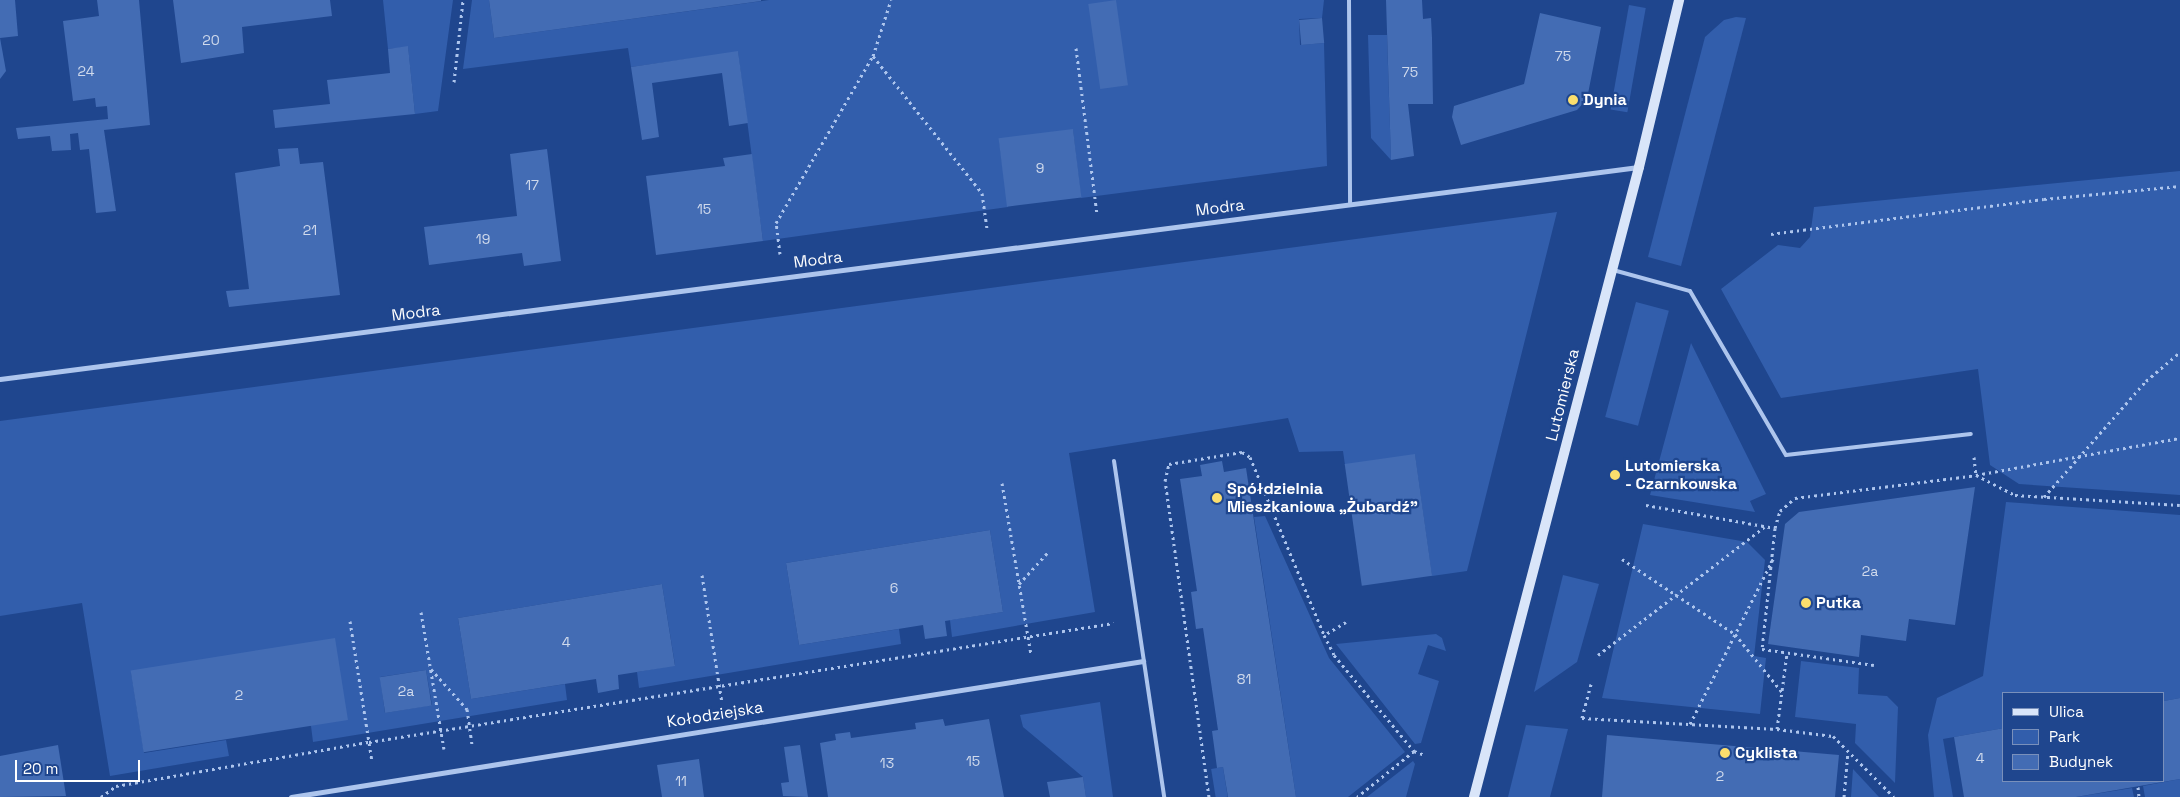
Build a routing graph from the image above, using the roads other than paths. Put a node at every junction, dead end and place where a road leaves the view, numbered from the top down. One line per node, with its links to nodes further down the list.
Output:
1 (1349, 0): 4 (lane)
2 (1678, 0): 3 (main road, Lutomierska)
3 (1639, 166): 4 (street, Modra); 5 (main road, Lutomierska)
4 (1350, 204): 6 (street, Modra)
5 (1611, 270): 7 (lane); 12 (main road, Lutomierska)
6 (0, 379)
7 (1971, 434)
8 (1114, 461): 9 (lane)
9 (1143, 661): 10 (street, Kołodziejska); 11 (lane)
10 (291, 797)
11 (1164, 797)
12 (1474, 797)

